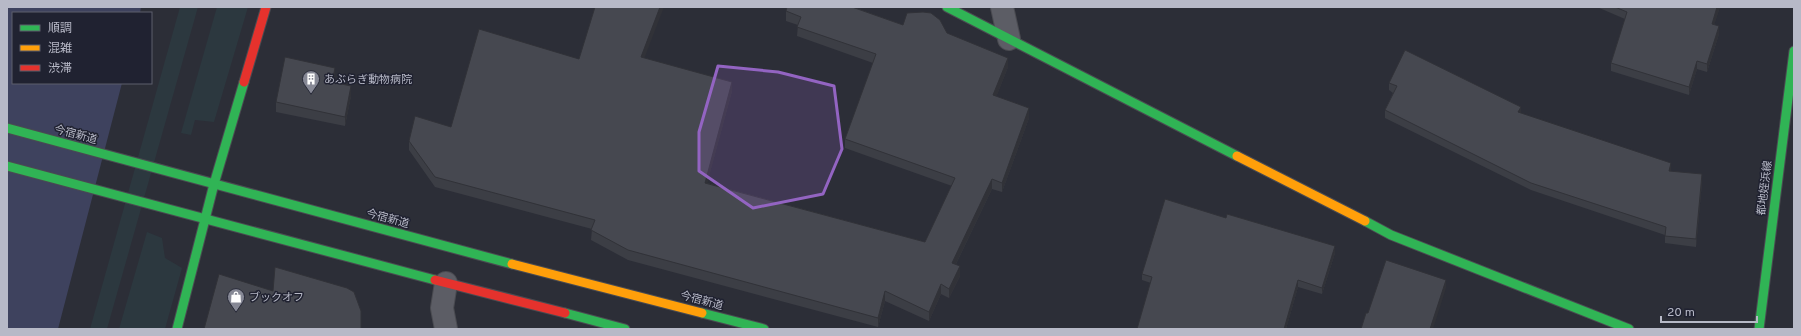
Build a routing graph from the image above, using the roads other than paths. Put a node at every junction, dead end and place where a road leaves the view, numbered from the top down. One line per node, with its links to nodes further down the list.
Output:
1 (266, 7): 8 (main road)
2 (946, 7): 4 (main road)
3 (1002, 7): 4 (street)
4 (1009, 38): 15 (main road)
5 (1794, 51): 16 (main road, 都地姪浜線)
6 (7, 128): 8 (main road, 今宿新道)
7 (7, 166): 9 (main road)
8 (214, 184): 9 (main road); 14 (main road, 今宿新道)
9 (205, 218): 10 (main road); 11 (main road)
10 (446, 283): 12 (street); 13 (main road)
11 (177, 329)
12 (446, 329)
13 (625, 329)
14 (764, 329)
15 (1629, 329)
16 (1759, 329)

